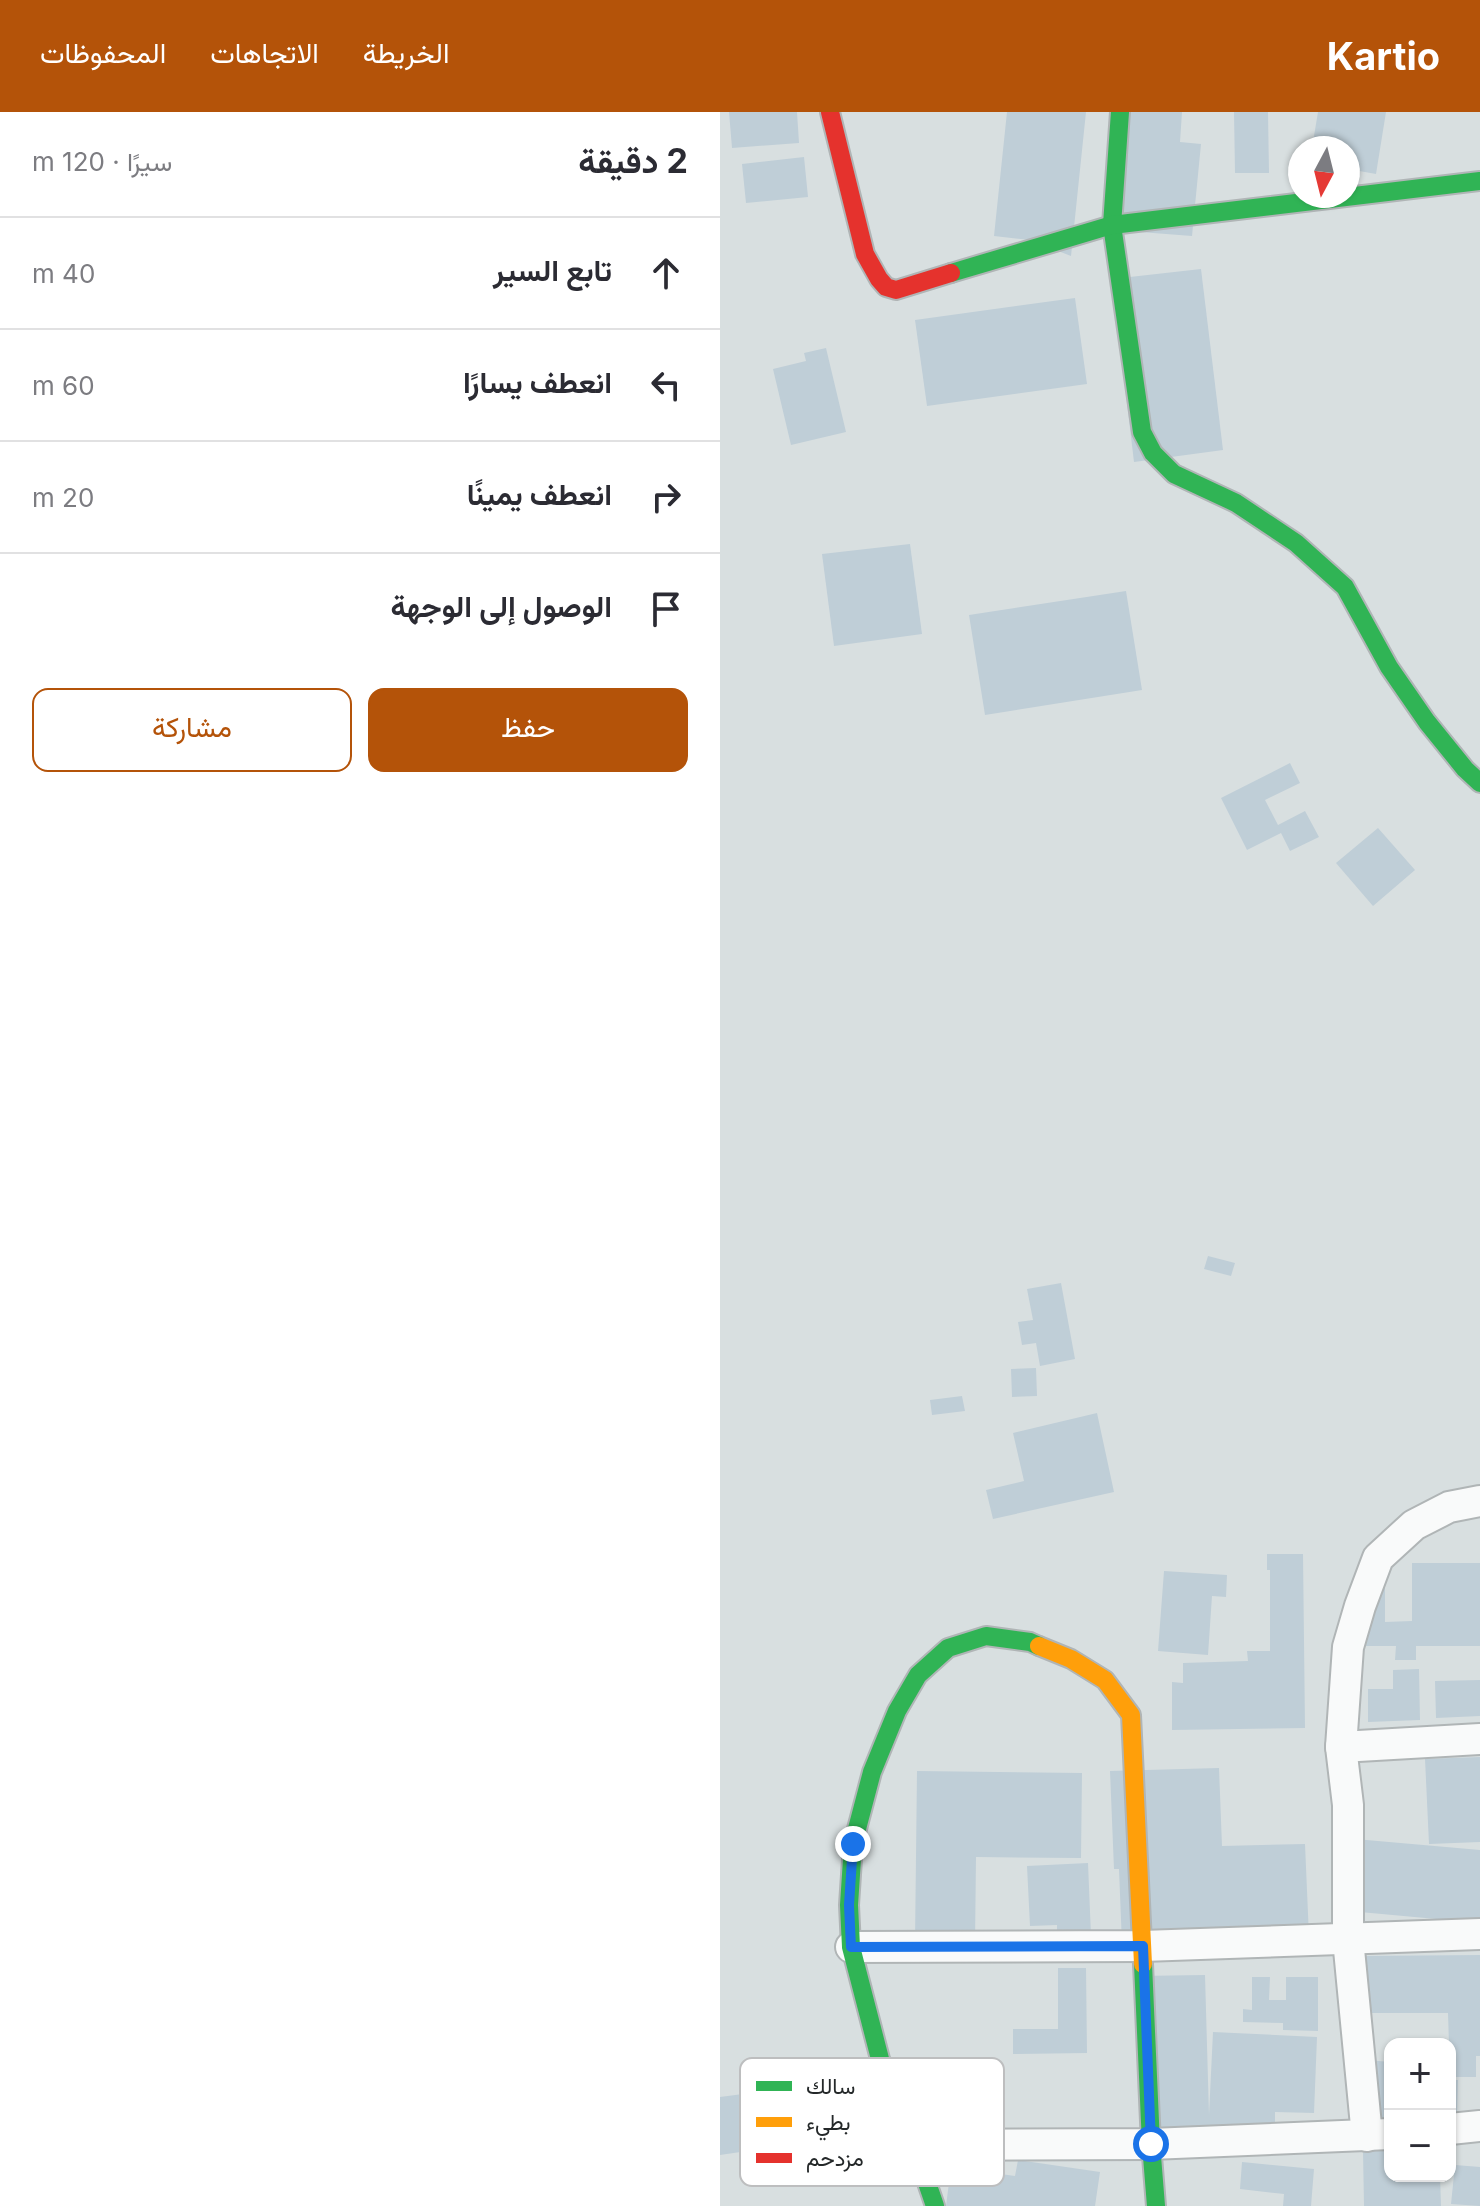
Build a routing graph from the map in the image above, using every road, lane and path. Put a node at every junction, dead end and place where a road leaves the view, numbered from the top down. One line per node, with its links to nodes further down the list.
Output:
1 (830, 112): 4 (street)
2 (1120, 112): 4 (street)
3 (1480, 181): 4 (street)
4 (1112, 225): 5 (street)
5 (1480, 783)
6 (1480, 1501): 8 (street)
7 (1480, 1739): 8 (street)
8 (1341, 1747): 10 (street)
9 (1480, 1934): 10 (street)
10 (1348, 1939): 11 (street); 16 (street)
11 (1143, 1946): 12 (street); 12 (street); 17 (street)
12 (851, 1947): 13 (street)
13 (880, 2058)
14 (1480, 2126): 15 (street)
15 (1456, 2128)
16 (1379, 2135): 17 (street)
17 (1151, 2144): 18 (street); 21 (street)
18 (1004, 2145)
19 (928, 2186): 20 (street)
20 (935, 2206)
21 (1156, 2206)

